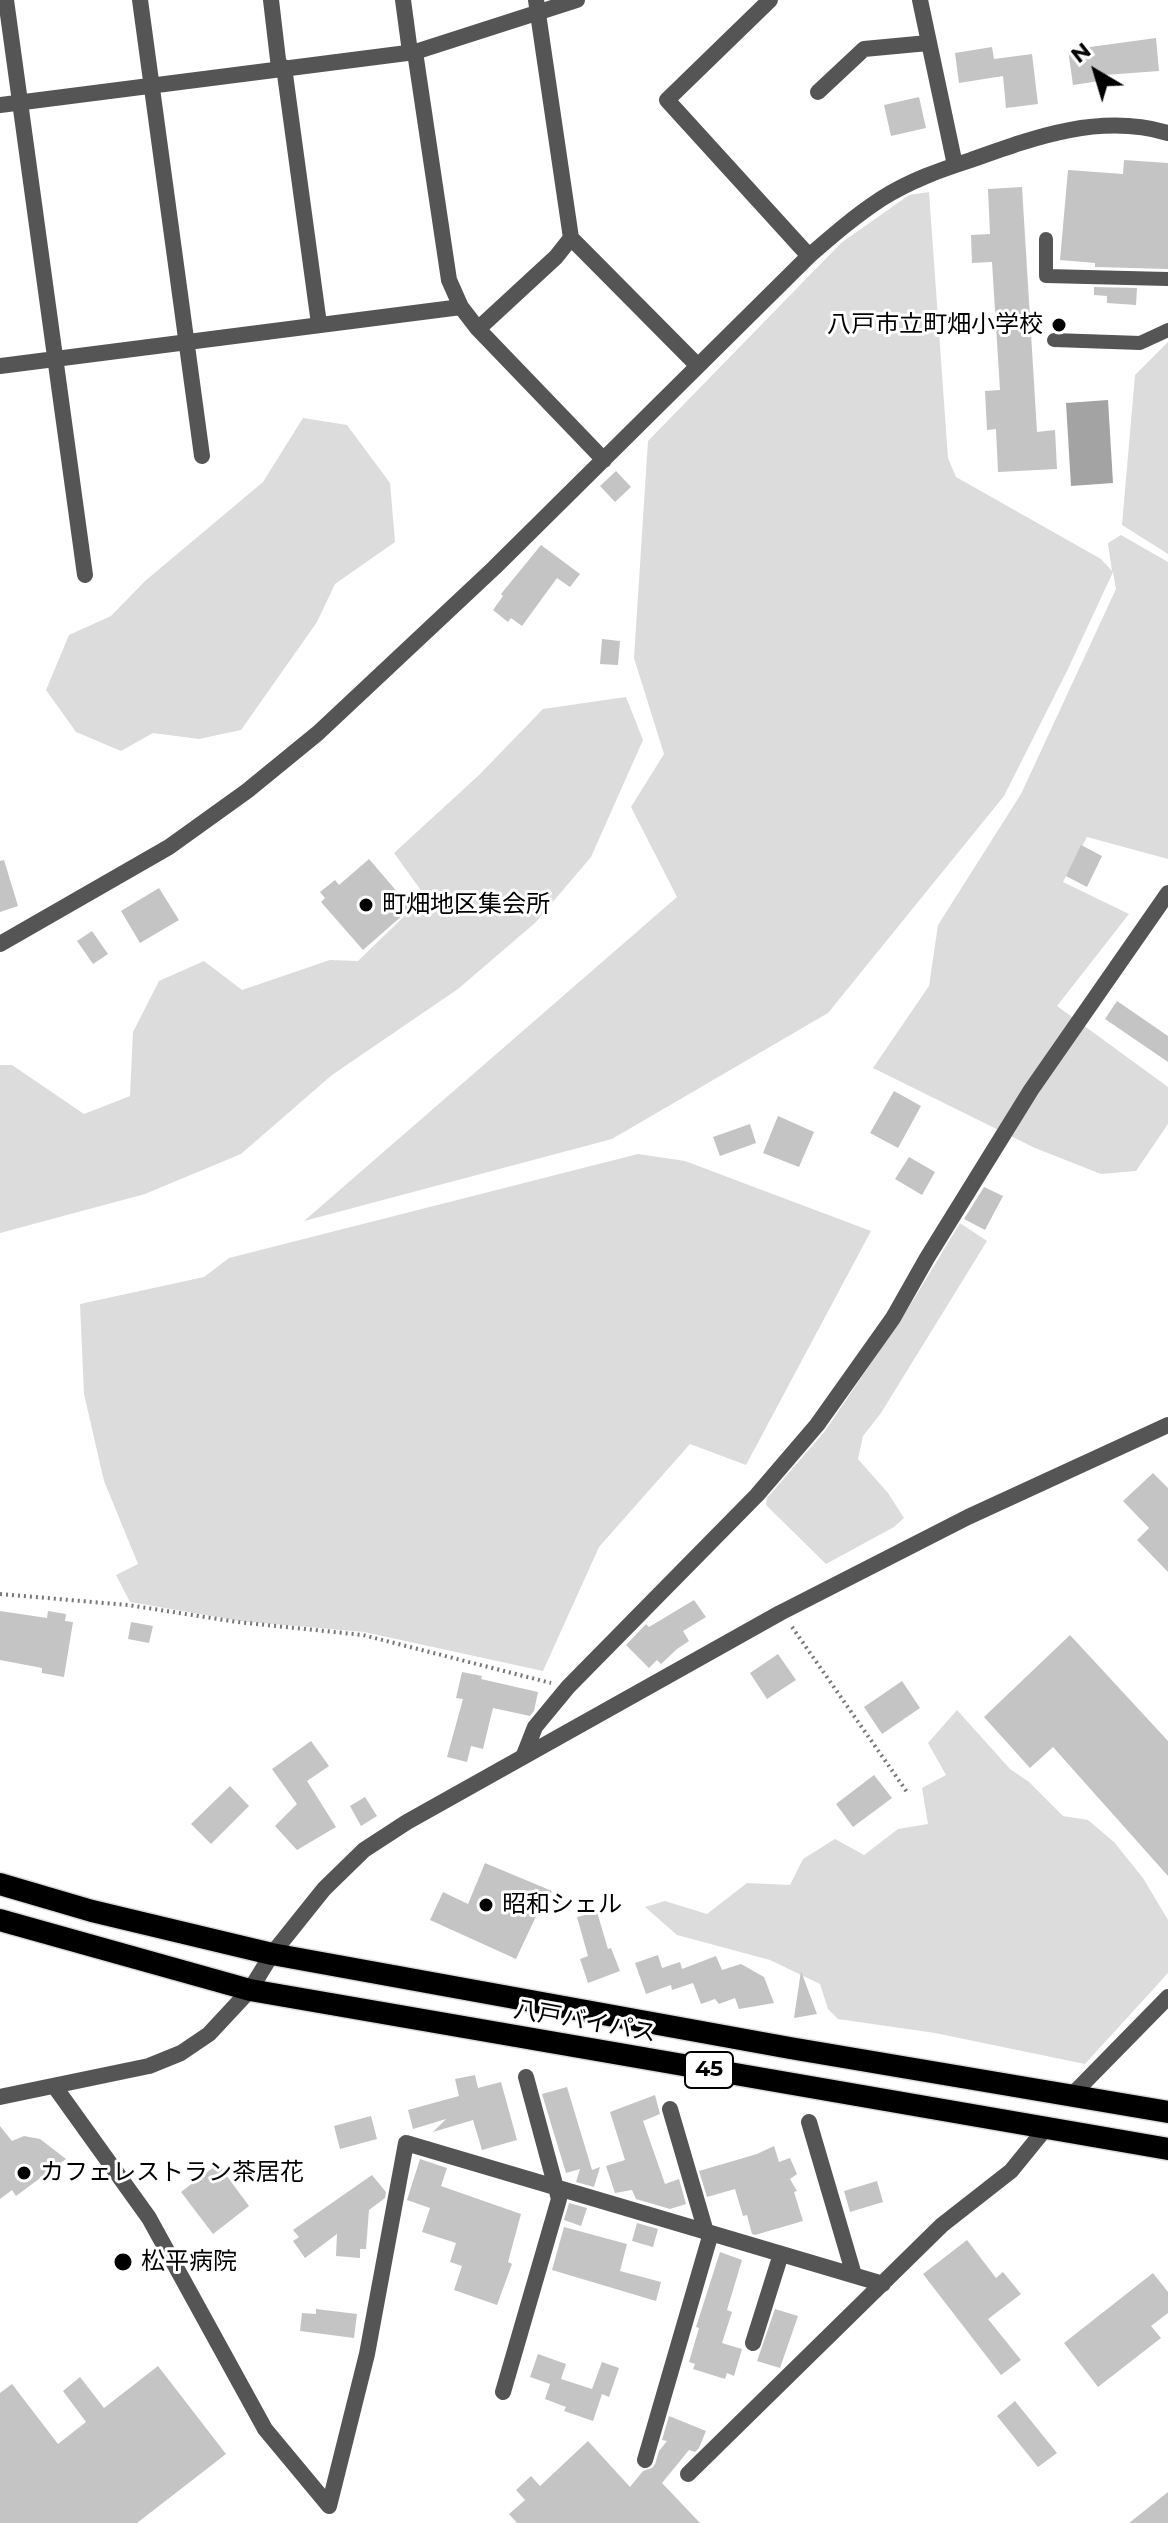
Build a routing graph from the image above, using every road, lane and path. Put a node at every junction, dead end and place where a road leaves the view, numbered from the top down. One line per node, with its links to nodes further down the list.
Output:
1 (6, 0): 14 (street)
2 (140, 0): 12 (street)
3 (271, 0): 11 (street)
4 (403, 0): 10 (street)
5 (577, 0): 8 (street)
6 (770, 0): 20 (street)
7 (920, 0): 9 (street)
8 (537, 6): 10 (street); 18 (street)
9 (928, 43): 13 (street); 17 (street)
10 (412, 52): 11 (street); 22 (street)
11 (281, 68): 12 (street); 23 (street)
12 (153, 86): 14 (street); 27 (street)
13 (818, 92)
14 (21, 103): 15 (street); 28 (street)
15 (0, 105)
16 (1168, 133): 17 (street)
17 (955, 165): 20 (street)
18 (571, 238): 24 (street); 30 (street)
19 (1046, 239): 21 (lane)
20 (809, 256): 30 (street)
21 (1168, 279)
22 (461, 307): 23 (street); 24 (street)
23 (319, 324): 27 (street)
24 (478, 329): 32 (street)
25 (1168, 330): 26 (lane)
26 (1054, 340)
27 (185, 343): 28 (street); 31 (street)
28 (55, 358): 29 (street); 33 (street)
29 (0, 366)
30 (698, 366): 32 (street)
31 (202, 456)
32 (604, 460): 35 (street)
33 (85, 575)
34 (1168, 893): 39 (street)
35 (0, 944)
36 (1168, 1425): 38 (street)
37 (0, 1594): 39 (path)
38 (780, 1613): 40 (street); 41 (path)
39 (568, 1687): 40 (street)
40 (524, 1755): 44 (street)
41 (907, 1792)
42 (0, 1884): 44 (highway, 八戸バイパス / 45)
43 (0, 1920): 45 (highway, 八戸バイパス / 45)
44 (272, 1954): 45 (street); 49 (highway, 八戸バイパス / 45)
45 (250, 1990): 48 (street); 54 (highway, 八戸バイパス / 45)
46 (1168, 1997): 49 (street)
47 (526, 2077): 56 (street)
48 (55, 2087): 50 (street); 56 (street)
49 (1072, 2095): 52 (highway, 八戸バイパス / 45)
50 (0, 2097)
51 (670, 2109): 57 (street)
52 (1168, 2112)
53 (809, 2122): 59 (street)
54 (1046, 2128): 55 (highway, 八戸バイパス / 45); 60 (street)
55 (1168, 2149)
56 (556, 2188): 57 (street); 62 (street)
57 (708, 2233): 58 (street); 63 (street)
58 (781, 2254): 59 (street); 61 (street)
59 (854, 2275): 60 (street)
60 (883, 2284): 64 (street)
61 (753, 2343)
62 (503, 2392)
63 (645, 2460)
64 (688, 2474)

